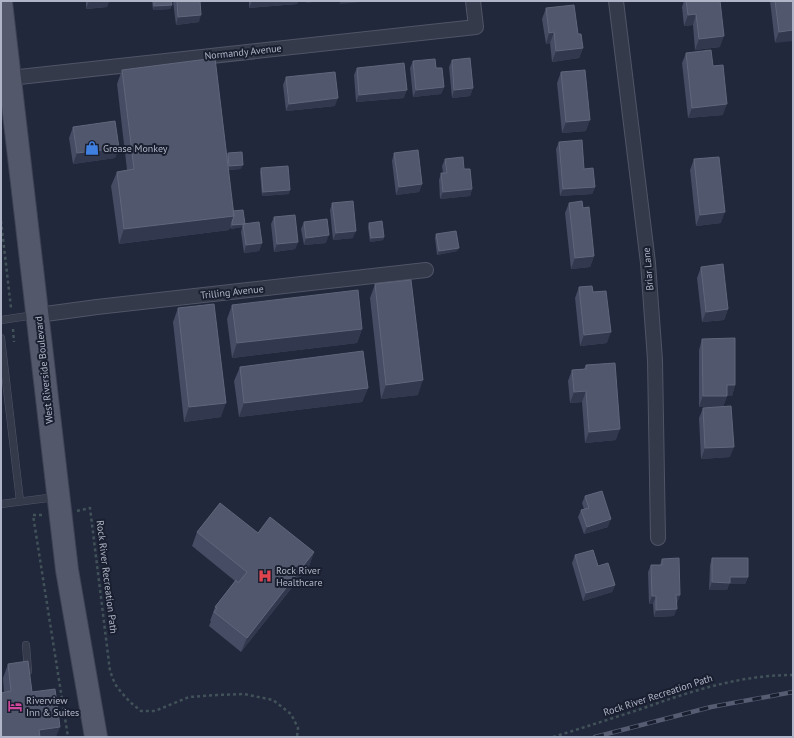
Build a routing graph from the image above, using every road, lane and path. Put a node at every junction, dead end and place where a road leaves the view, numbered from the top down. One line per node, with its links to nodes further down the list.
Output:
1 (474, 1): 4 (street, Normandy Avenue)
2 (616, 1): 12 (street, Briar Lane)
3 (1, 2): 4 (main road, West Riverside Boulevard)
4 (6, 67): 6 (main road, West Riverside Boulevard)
5 (426, 270): 6 (street, Trilling Avenue)
6 (38, 315): 7 (lane); 11 (main road, West Riverside Boulevard)
7 (1, 320)
8 (1, 338): 9 (lane)
9 (20, 501): 10 (lane); 11 (lane)
10 (1, 504)
11 (59, 505): 16 (main road, West Riverside Boulevard); 17 (path, Rock River Recreation Path); 18 (path, Rock River Recreation Path)
12 (658, 538)
13 (26, 645): 15 (lane)
14 (793, 675): 19 (path, Rock River Recreation Path)
15 (28, 680)
16 (95, 736)
17 (68, 737)
18 (297, 737)
19 (553, 737)

